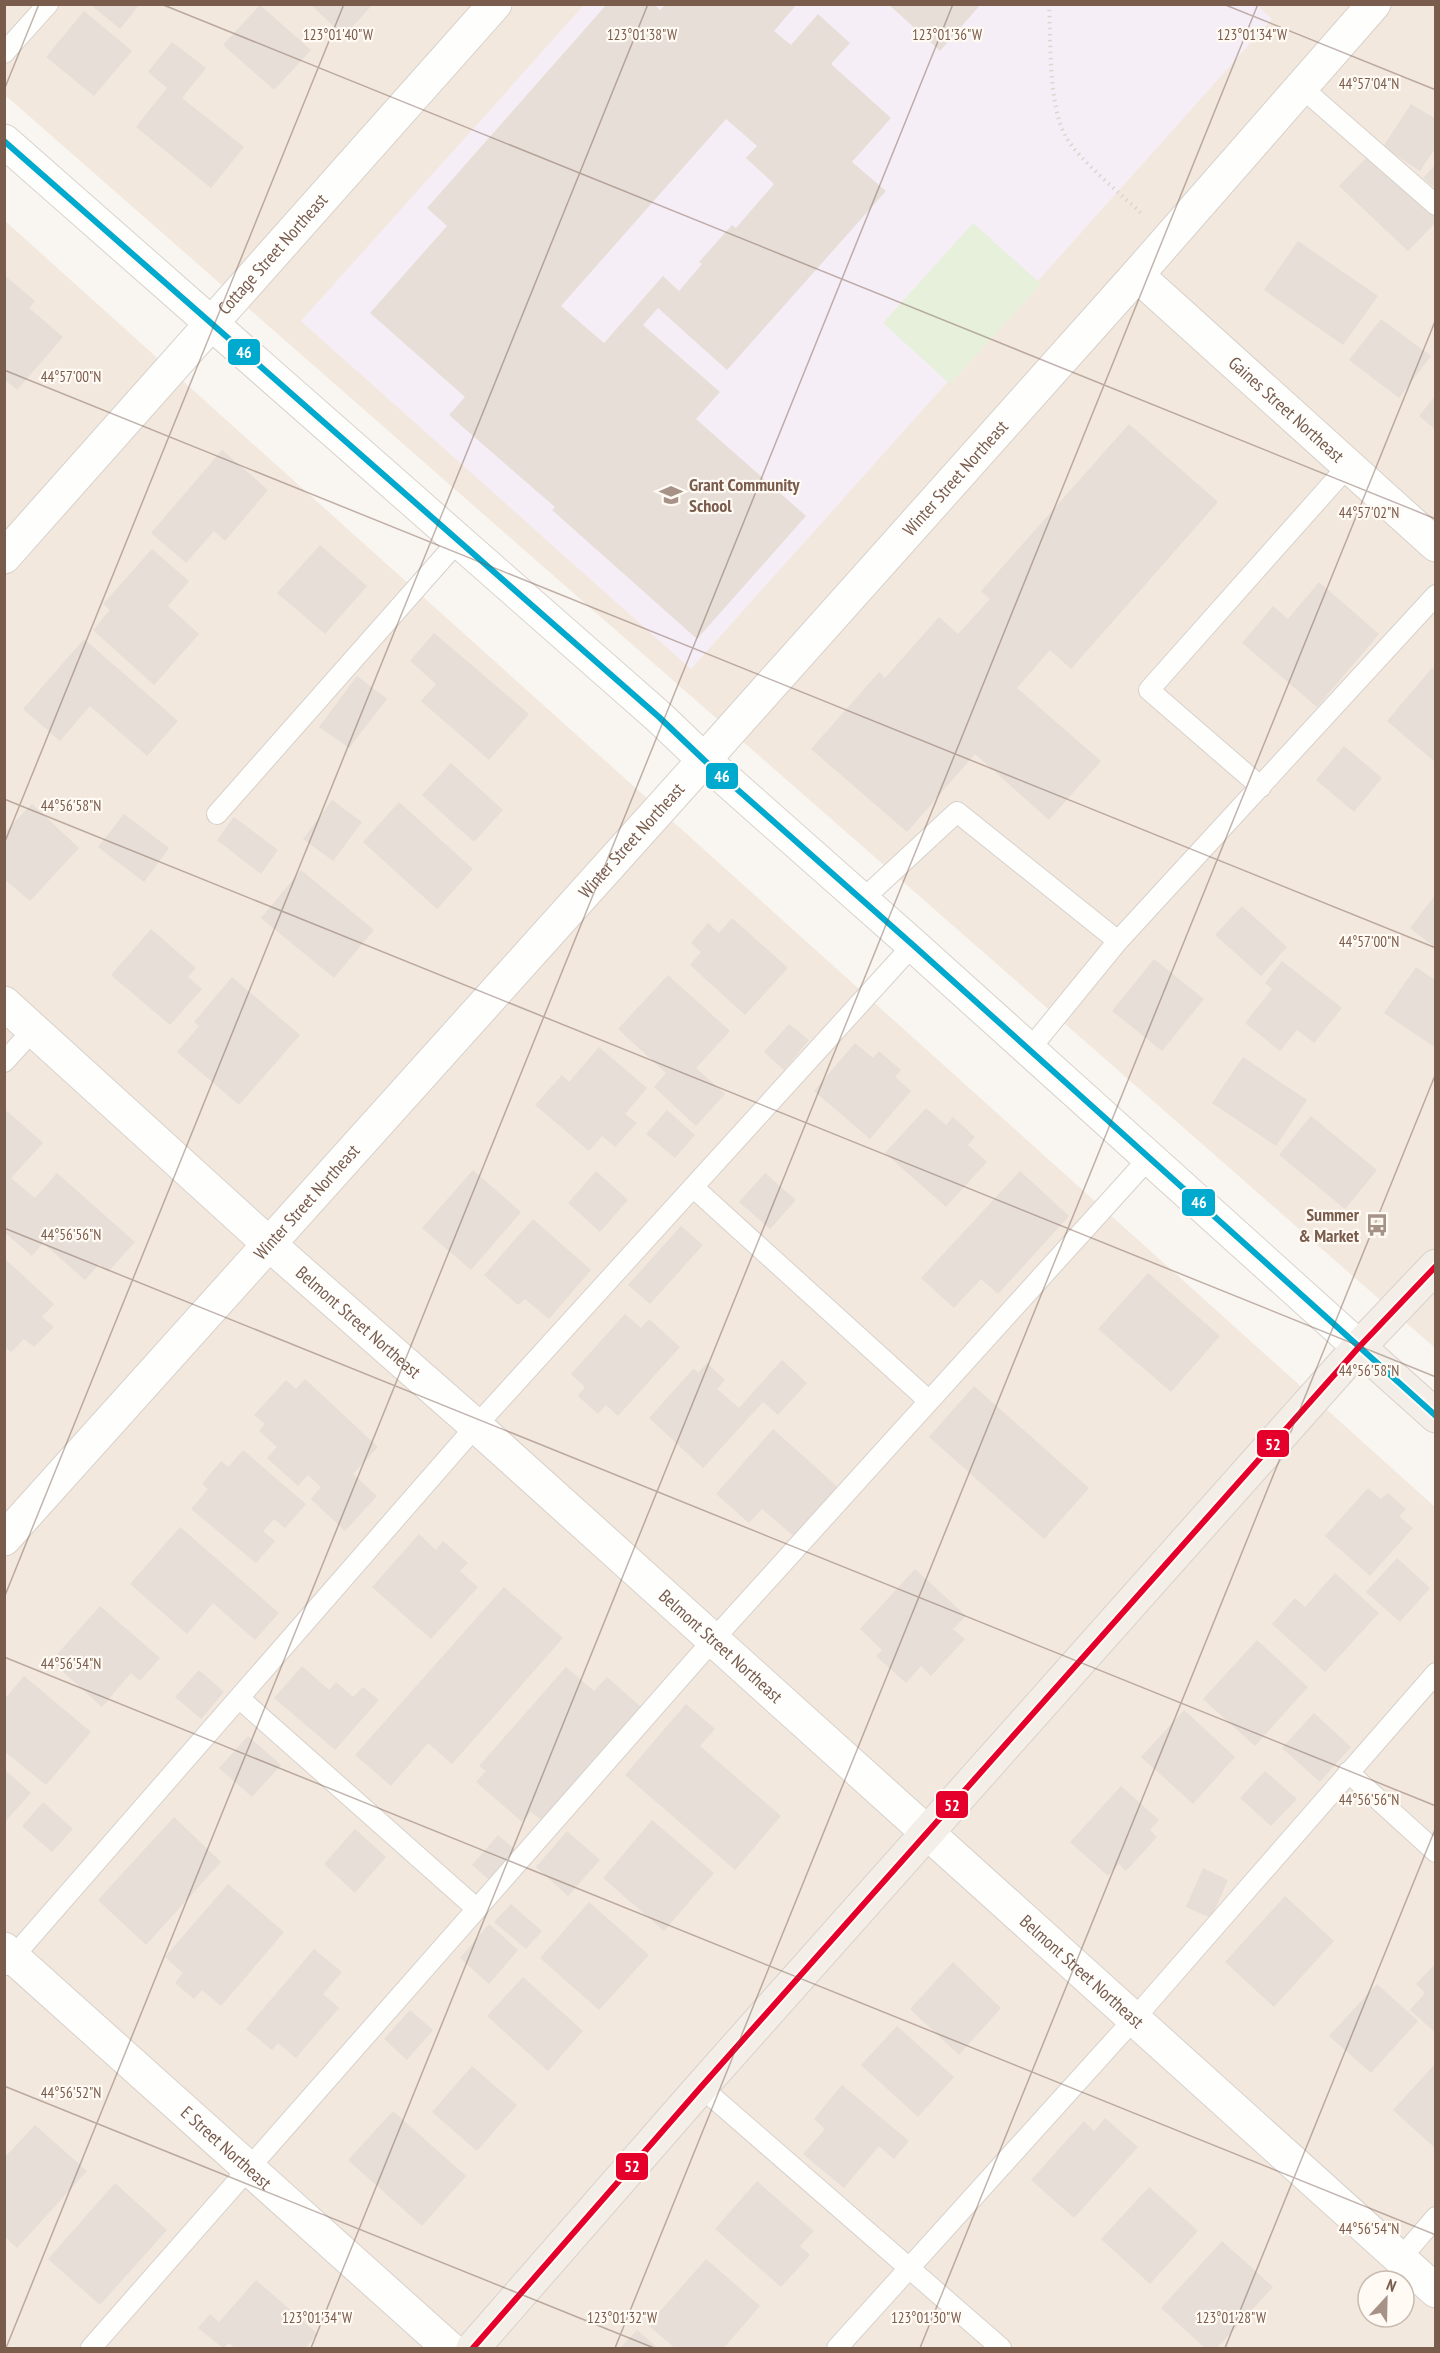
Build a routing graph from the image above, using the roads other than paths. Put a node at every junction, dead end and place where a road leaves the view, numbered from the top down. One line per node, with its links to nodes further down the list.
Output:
1 (48, 4): 4 (lane)
2 (495, 4): 9 (street, Cottage Street Northeast)
3 (1374, 4): 5 (street, Winter Street Northeast)
4 (4, 53)
5 (1301, 87): 7 (lane); 8 (street, Winter Street Northeast)
6 (4, 141): 9 (street)
7 (1436, 205)
8 (1137, 275): 10 (street, Gaines Street Northeast); 15 (street, Winter Street Northeast)
9 (212, 325): 11 (street); 13 (street, Cottage Street Northeast)
10 (1348, 466): 12 (street, Gaines Street Northeast); 16 (lane)
11 (458, 541): 15 (street); 17 (lane)
12 (1436, 545)
13 (4, 557)
14 (1436, 596): 16 (lane)
15 (704, 760): 18 (street); 27 (street, Winter Street Northeast)
16 (1261, 788): 19 (lane)
17 (218, 814)
18 (862, 900): 19 (lane); 20 (street)
19 (1118, 941): 23 (lane)
20 (913, 945): 23 (street); 26 (lane)
21 (4, 1003): 22 (street, Belmont Street Northeast)
22 (34, 1029): 24 (lane); 27 (street, Belmont Street Northeast)
23 (1029, 1050): 25 (street)
24 (4, 1062)
25 (1149, 1158): 29 (street); 30 (lane)
26 (693, 1187): 30 (lane); 32 (lane)
27 (270, 1244): 32 (street, Belmont Street Northeast); 33 (street, Winter Street Northeast)
28 (1436, 1266): 29 (main road)
29 (1359, 1347): 31 (main road); 38 (main road)
30 (929, 1401): 34 (lane)
31 (1436, 1416)
32 (476, 1426): 34 (street, Belmont Street Northeast); 36 (lane)
33 (4, 1539)
34 (713, 1640): 38 (street, Belmont Street Northeast); 40 (lane)
35 (1436, 1673): 37 (lane)
36 (239, 1698): 40 (lane); 41 (lane)
37 (1348, 1772): 39 (lane); 42 (lane)
38 (929, 1833): 42 (street, Belmont Street Northeast); 43 (main road)
39 (1436, 1852)
40 (477, 1909): 44 (lane)
41 (8, 1957): 44 (street, E Street Northeast)
42 (1134, 2019): 46 (street, Belmont Street Northeast); 47 (lane)
43 (701, 2087): 47 (lane); 51 (main road)
44 (250, 2170): 49 (lane); 50 (street, E Street Northeast)
45 (1436, 2217): 46 (lane)
46 (1400, 2259): 48 (street, Belmont Street Northeast)
47 (910, 2267): 52 (lane); 53 (lane)
48 (1436, 2291)
49 (91, 2349)
50 (449, 2349)
51 (473, 2349)
52 (837, 2349)
53 (1001, 2349)

